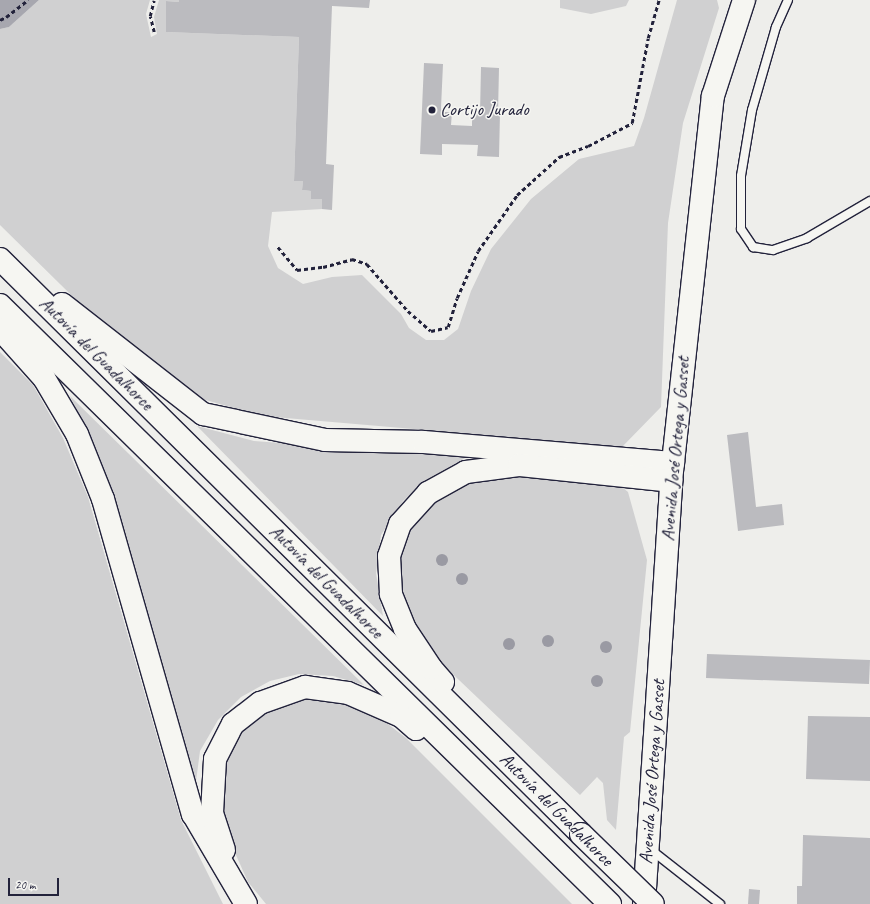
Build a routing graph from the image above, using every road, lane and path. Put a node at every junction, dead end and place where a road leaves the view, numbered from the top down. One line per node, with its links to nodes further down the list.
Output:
1 (28, 0): 6 (path)
2 (154, 0): 7 (path)
3 (659, 0): 9 (path)
4 (744, 0): 14 (main road, Avenida José Ortega y Gasset)
5 (788, 0): 8 (lane)
6 (0, 19)
7 (154, 32)
8 (870, 201)
9 (278, 247)
10 (0, 255): 14 (main road)
11 (0, 259): 15 (main road, Autovía del Guadalhorce)
12 (0, 305): 17 (main road, Autovía del Guadalhorce)
13 (0, 329): 18 (main road)
14 (672, 472): 15 (main road); 16 (main road, Avenida José Ortega y Gasset)
15 (581, 834): 21 (main road, Autovía del Guadalhorce, bridge)
16 (648, 848): 20 (main road, Avenida José Ortega y Gasset); 22 (lane)
17 (566, 861): 18 (main road); 19 (main road, Autovía del Guadalhorce)
18 (241, 897)
19 (610, 904)
20 (644, 904)
21 (653, 904)
22 (720, 904)

